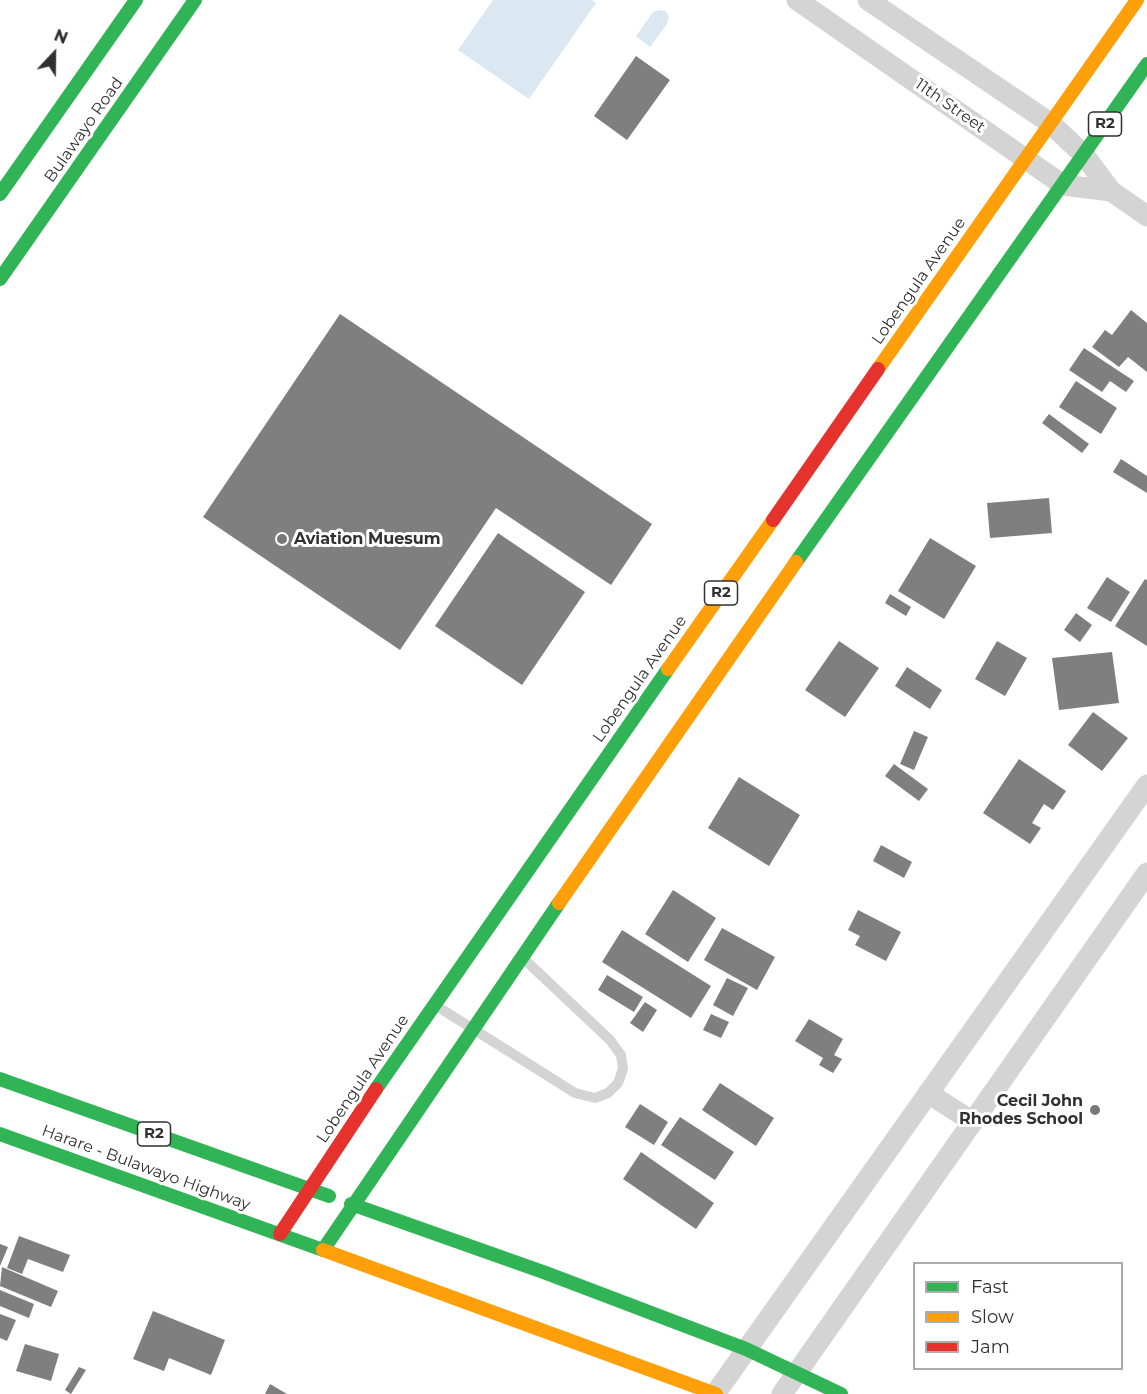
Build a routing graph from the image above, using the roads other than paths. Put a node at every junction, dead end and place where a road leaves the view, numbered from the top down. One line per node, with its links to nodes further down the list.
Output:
1 (136, 0): 12 (main road, Bulawayo Road)
2 (195, 0): 14 (main road, Bulawayo Road)
3 (797, 0): 9 (street, 11th Street)
4 (868, 0): 7 (street, 11th Street)
5 (1137, 0): 7 (main road, Lobengula Avenue / R2)
6 (1147, 64): 8 (main road, R2)
7 (1050, 123): 8 (street, 11th Street); 9 (main road, Lobengula Avenue / R2)
8 (1084, 155): 10 (main road, R2); 11 (street, 11th Street)
9 (1026, 159): 10 (street, 11th Street); 18 (main road, Lobengula Avenue / R2)
10 (1063, 185): 11 (street, 11th Street); 17 (main road, R2)
11 (1111, 191): 13 (street, 11th Street)
12 (0, 194)
13 (1147, 216)
14 (0, 279)
15 (1147, 785): 21 (street)
16 (1147, 873): 22 (street)
17 (521, 957): 19 (main road, R2); 19 (lane)
18 (433, 1004): 19 (lane); 24 (main road, Lobengula Avenue / R2)
19 (471, 1029): 25 (main road, R2)
20 (0, 1079): 24 (main road, Harare - Bulawayo Highway / R2)
21 (928, 1093): 22 (street); 28 (street)
22 (973, 1122): 29 (street)
23 (0, 1134): 26 (main road, Harare - Bulawayo Highway)
24 (309, 1188): 25 (main road, R2); 26 (main road, Lobengula Avenue / R2)
25 (351, 1204): 27 (main road, R2); 28 (main road)
26 (280, 1234): 27 (main road, Harare - Bulawayo Highway)
27 (323, 1250): 30 (main road, Harare - Bulawayo Highway)
28 (746, 1349): 29 (main road); 30 (street)
29 (798, 1372): 31 (street); 32 (main road)
30 (716, 1394)
31 (782, 1394)
32 (841, 1394)

